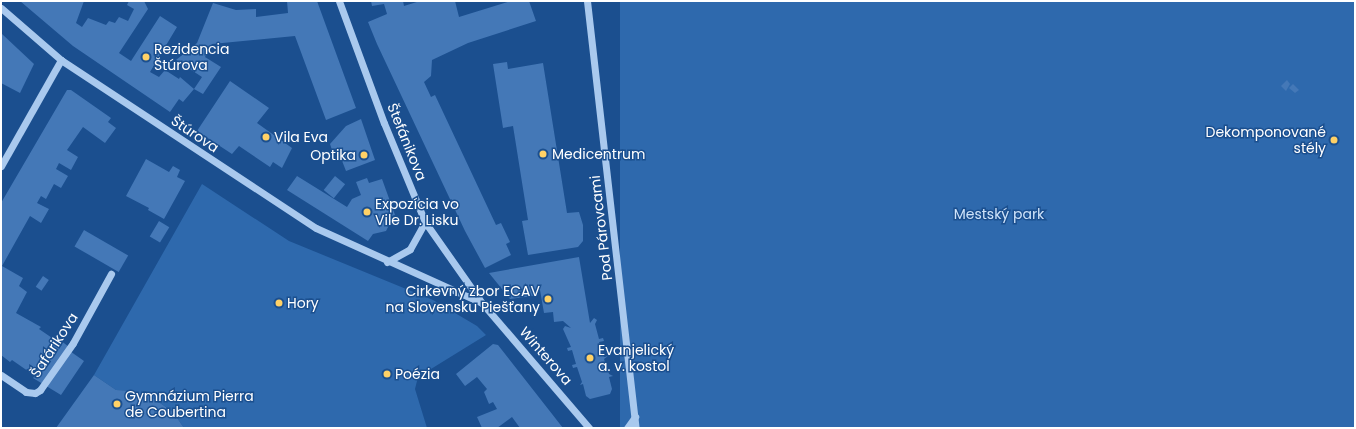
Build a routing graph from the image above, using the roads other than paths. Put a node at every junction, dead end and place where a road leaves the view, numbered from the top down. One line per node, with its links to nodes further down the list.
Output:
1 (339, 1): 6 (street, Štefánikova)
2 (587, 1): 11 (street, Pod Párovcami)
3 (1, 8): 4 (street, Štúrova)
4 (61, 60): 5 (street); 7 (street, Štúrova)
5 (1, 166)
6 (425, 222): 7 (street); 9 (street, Štefánikova)
7 (387, 262): 9 (street, Štúrova)
8 (111, 274): 10 (street, Šafárikova)
9 (482, 303): 12 (street, Winterova)
10 (1, 375)
11 (636, 417): 13 (street); 14 (street, Pod Párovcami)
12 (589, 428)
13 (627, 428)
14 (636, 428)

